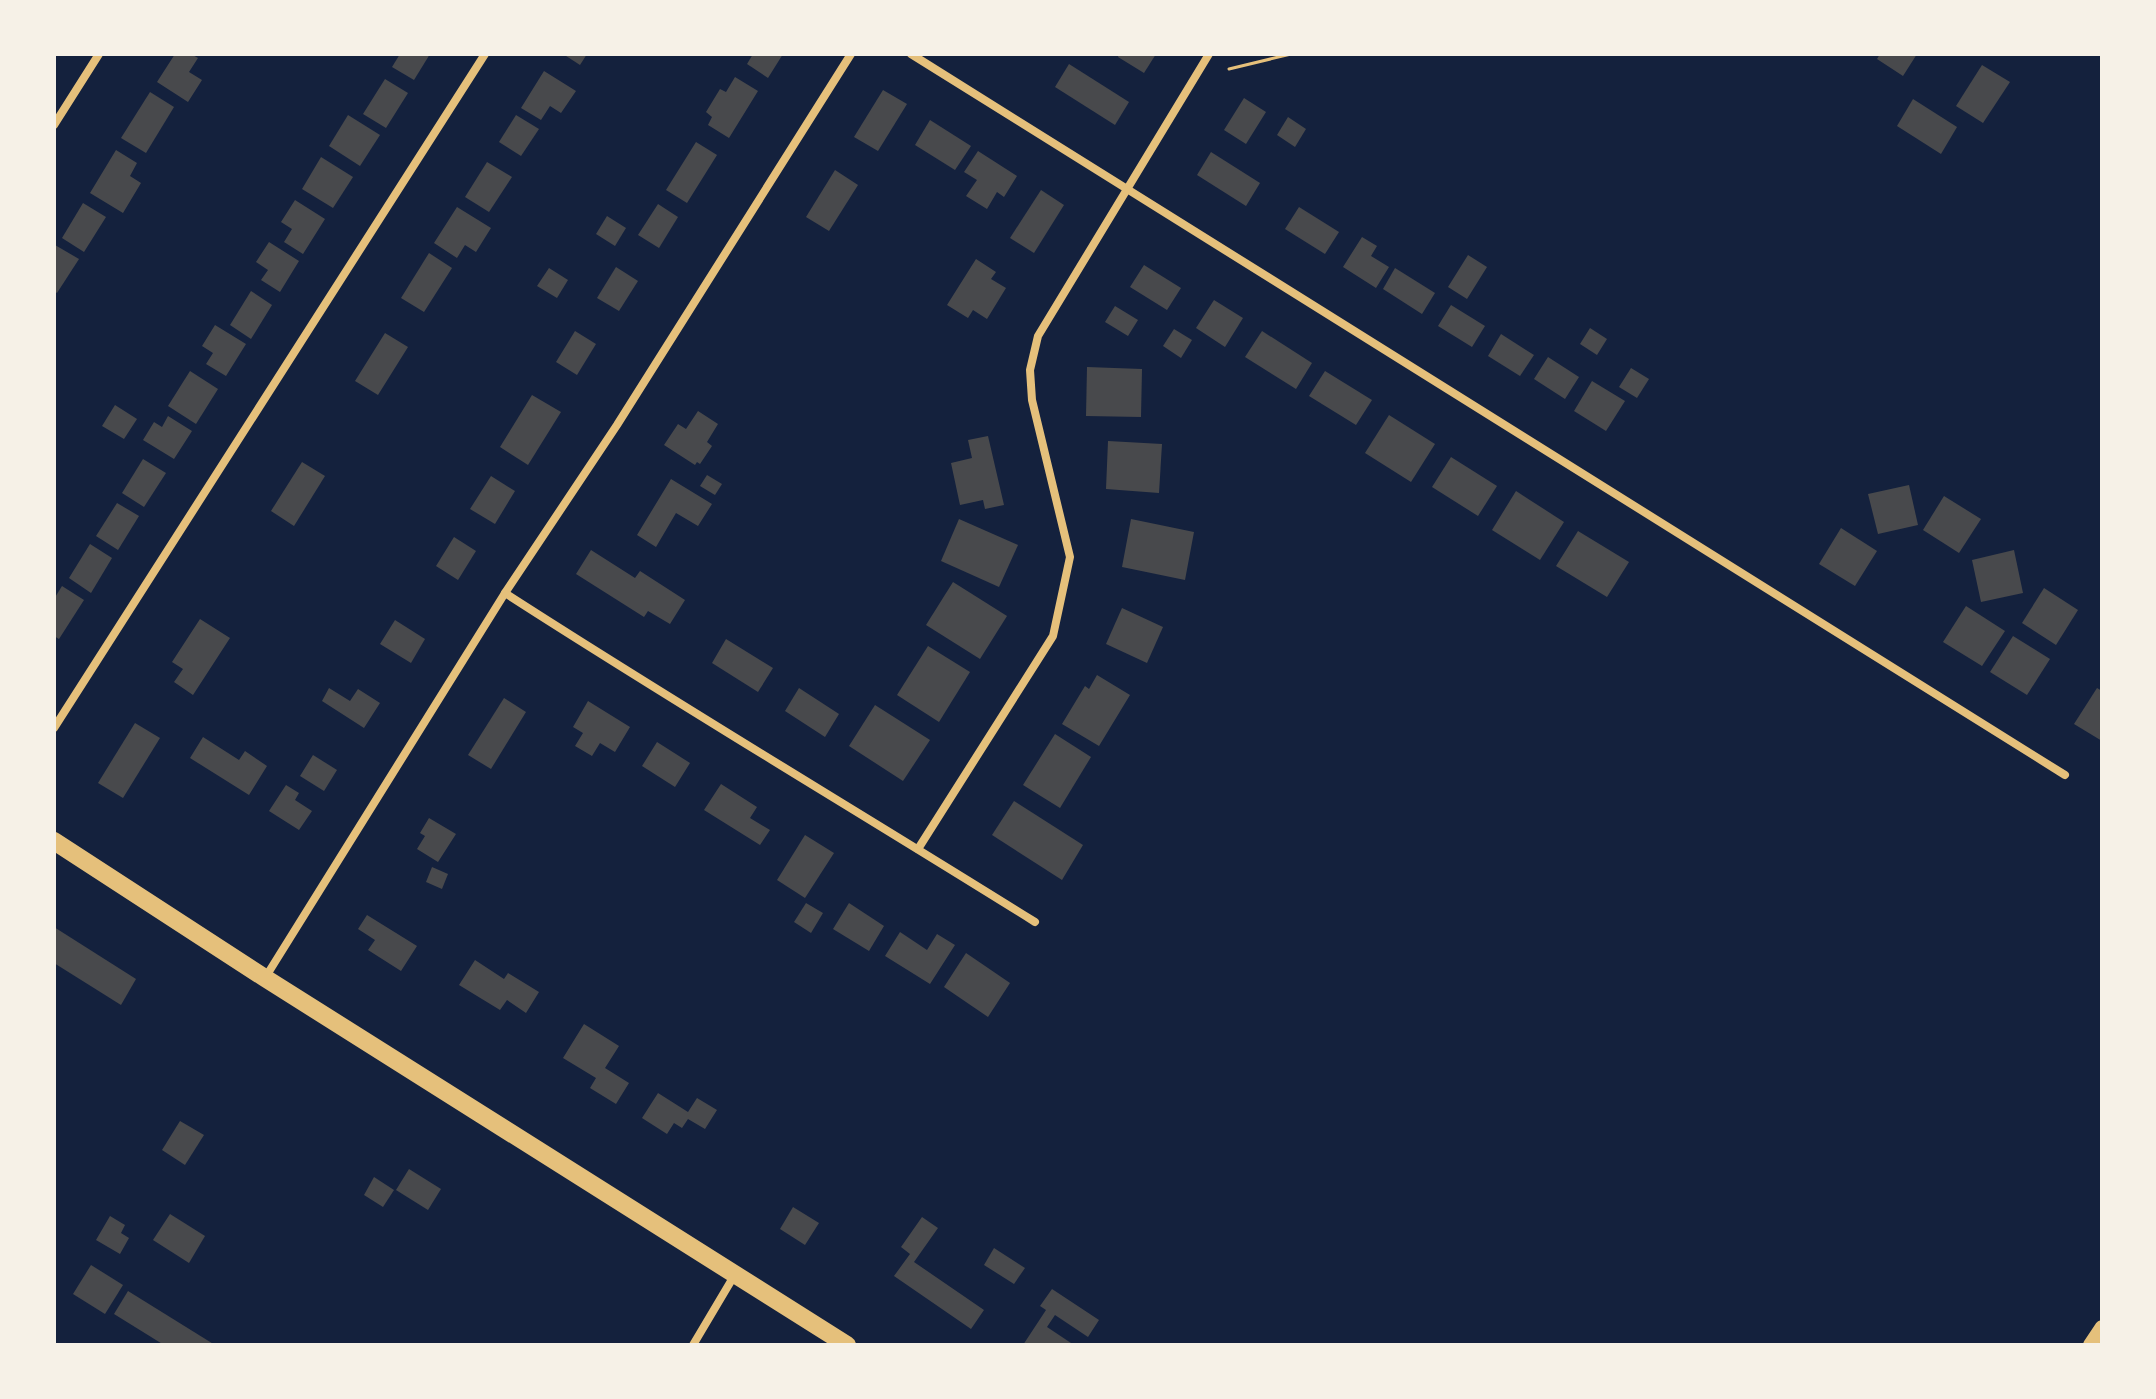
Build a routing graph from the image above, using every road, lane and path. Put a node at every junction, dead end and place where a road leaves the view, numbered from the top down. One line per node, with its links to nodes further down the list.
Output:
1 (99, 54): 8 (street)
2 (485, 54): 11 (street)
3 (851, 54): 10 (street)
4 (911, 54): 9 (street)
5 (1209, 54): 9 (street)
6 (1291, 54): 7 (path)
7 (1229, 69)
8 (54, 125)
9 (1126, 187): 12 (street); 14 (street)
10 (505, 593): 14 (street); 16 (street)
11 (54, 728)
12 (2065, 775)
13 (54, 841): 16 (main road)
14 (918, 849): 15 (street)
15 (1035, 922)
16 (265, 978): 17 (main road)
17 (734, 1275): 19 (street); 20 (main road)
18 (2102, 1327): 21 (street)
19 (693, 1345)
20 (847, 1345)
21 (2090, 1345)

